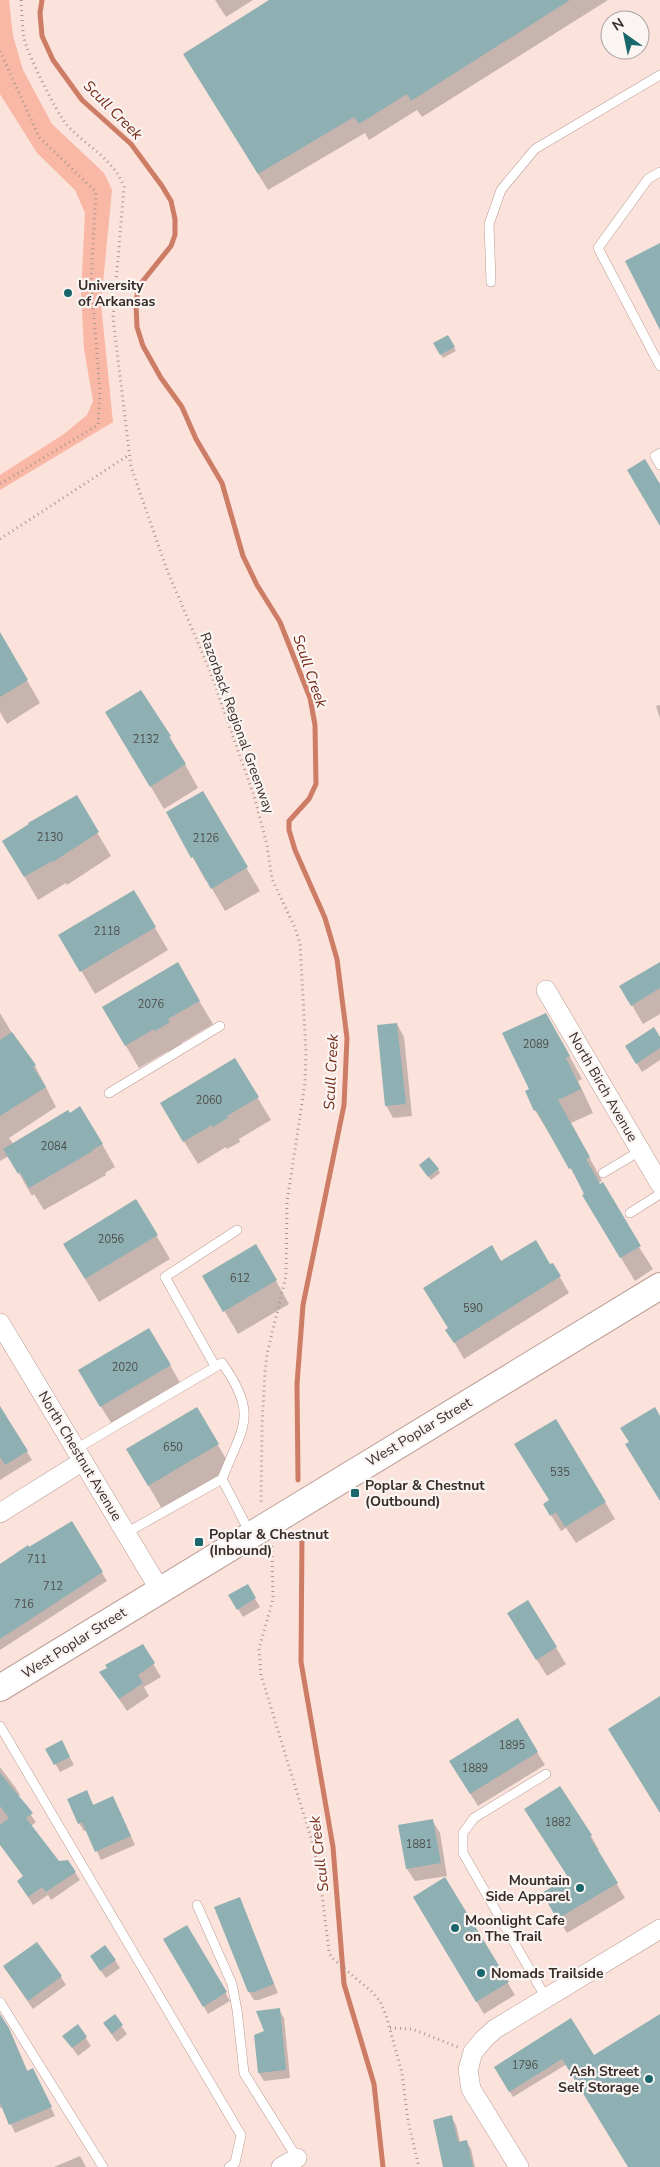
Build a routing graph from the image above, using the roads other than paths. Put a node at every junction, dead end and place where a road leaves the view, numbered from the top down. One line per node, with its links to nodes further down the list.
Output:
1 (660, 75): 3 (lane)
2 (660, 172): 4 (lane)
3 (491, 282)
4 (660, 366)
5 (660, 452): 6 (lane)
6 (660, 465)
7 (546, 990): 10 (street, North Birch Avenue)
8 (220, 1026): 9 (lane)
9 (109, 1093)
10 (640, 1151): 11 (lane); 12 (street, North Birch Avenue)
11 (603, 1173)
12 (660, 1184)
13 (660, 1194): 14 (lane)
14 (630, 1213)
15 (237, 1230): 18 (lane)
16 (660, 1286): 22 (street, West Poplar Street)
17 (0, 1323): 19 (street, North Chestnut Avenue)
18 (215, 1366): 19 (lane); 20 (lane)
19 (80, 1455): 21 (street); 23 (street, North Chestnut Avenue)
20 (222, 1479): 22 (lane); 23 (lane)
21 (0, 1513)
22 (259, 1530): 24 (street, West Poplar Street)
23 (126, 1533): 24 (street, North Chestnut Avenue)
24 (160, 1590): 25 (street, West Poplar Street)
25 (0, 1688)
26 (0, 1726): 34 (lane)
27 (546, 1774): 30 (lane)
28 (197, 1905): 32 (lane)
29 (660, 1929): 30 (street)
30 (546, 1998): 36 (street)
31 (0, 2002): 33 (lane)
32 (297, 2158): 35 (street)
33 (103, 2167)
34 (228, 2167)
35 (281, 2167)
36 (519, 2167)

